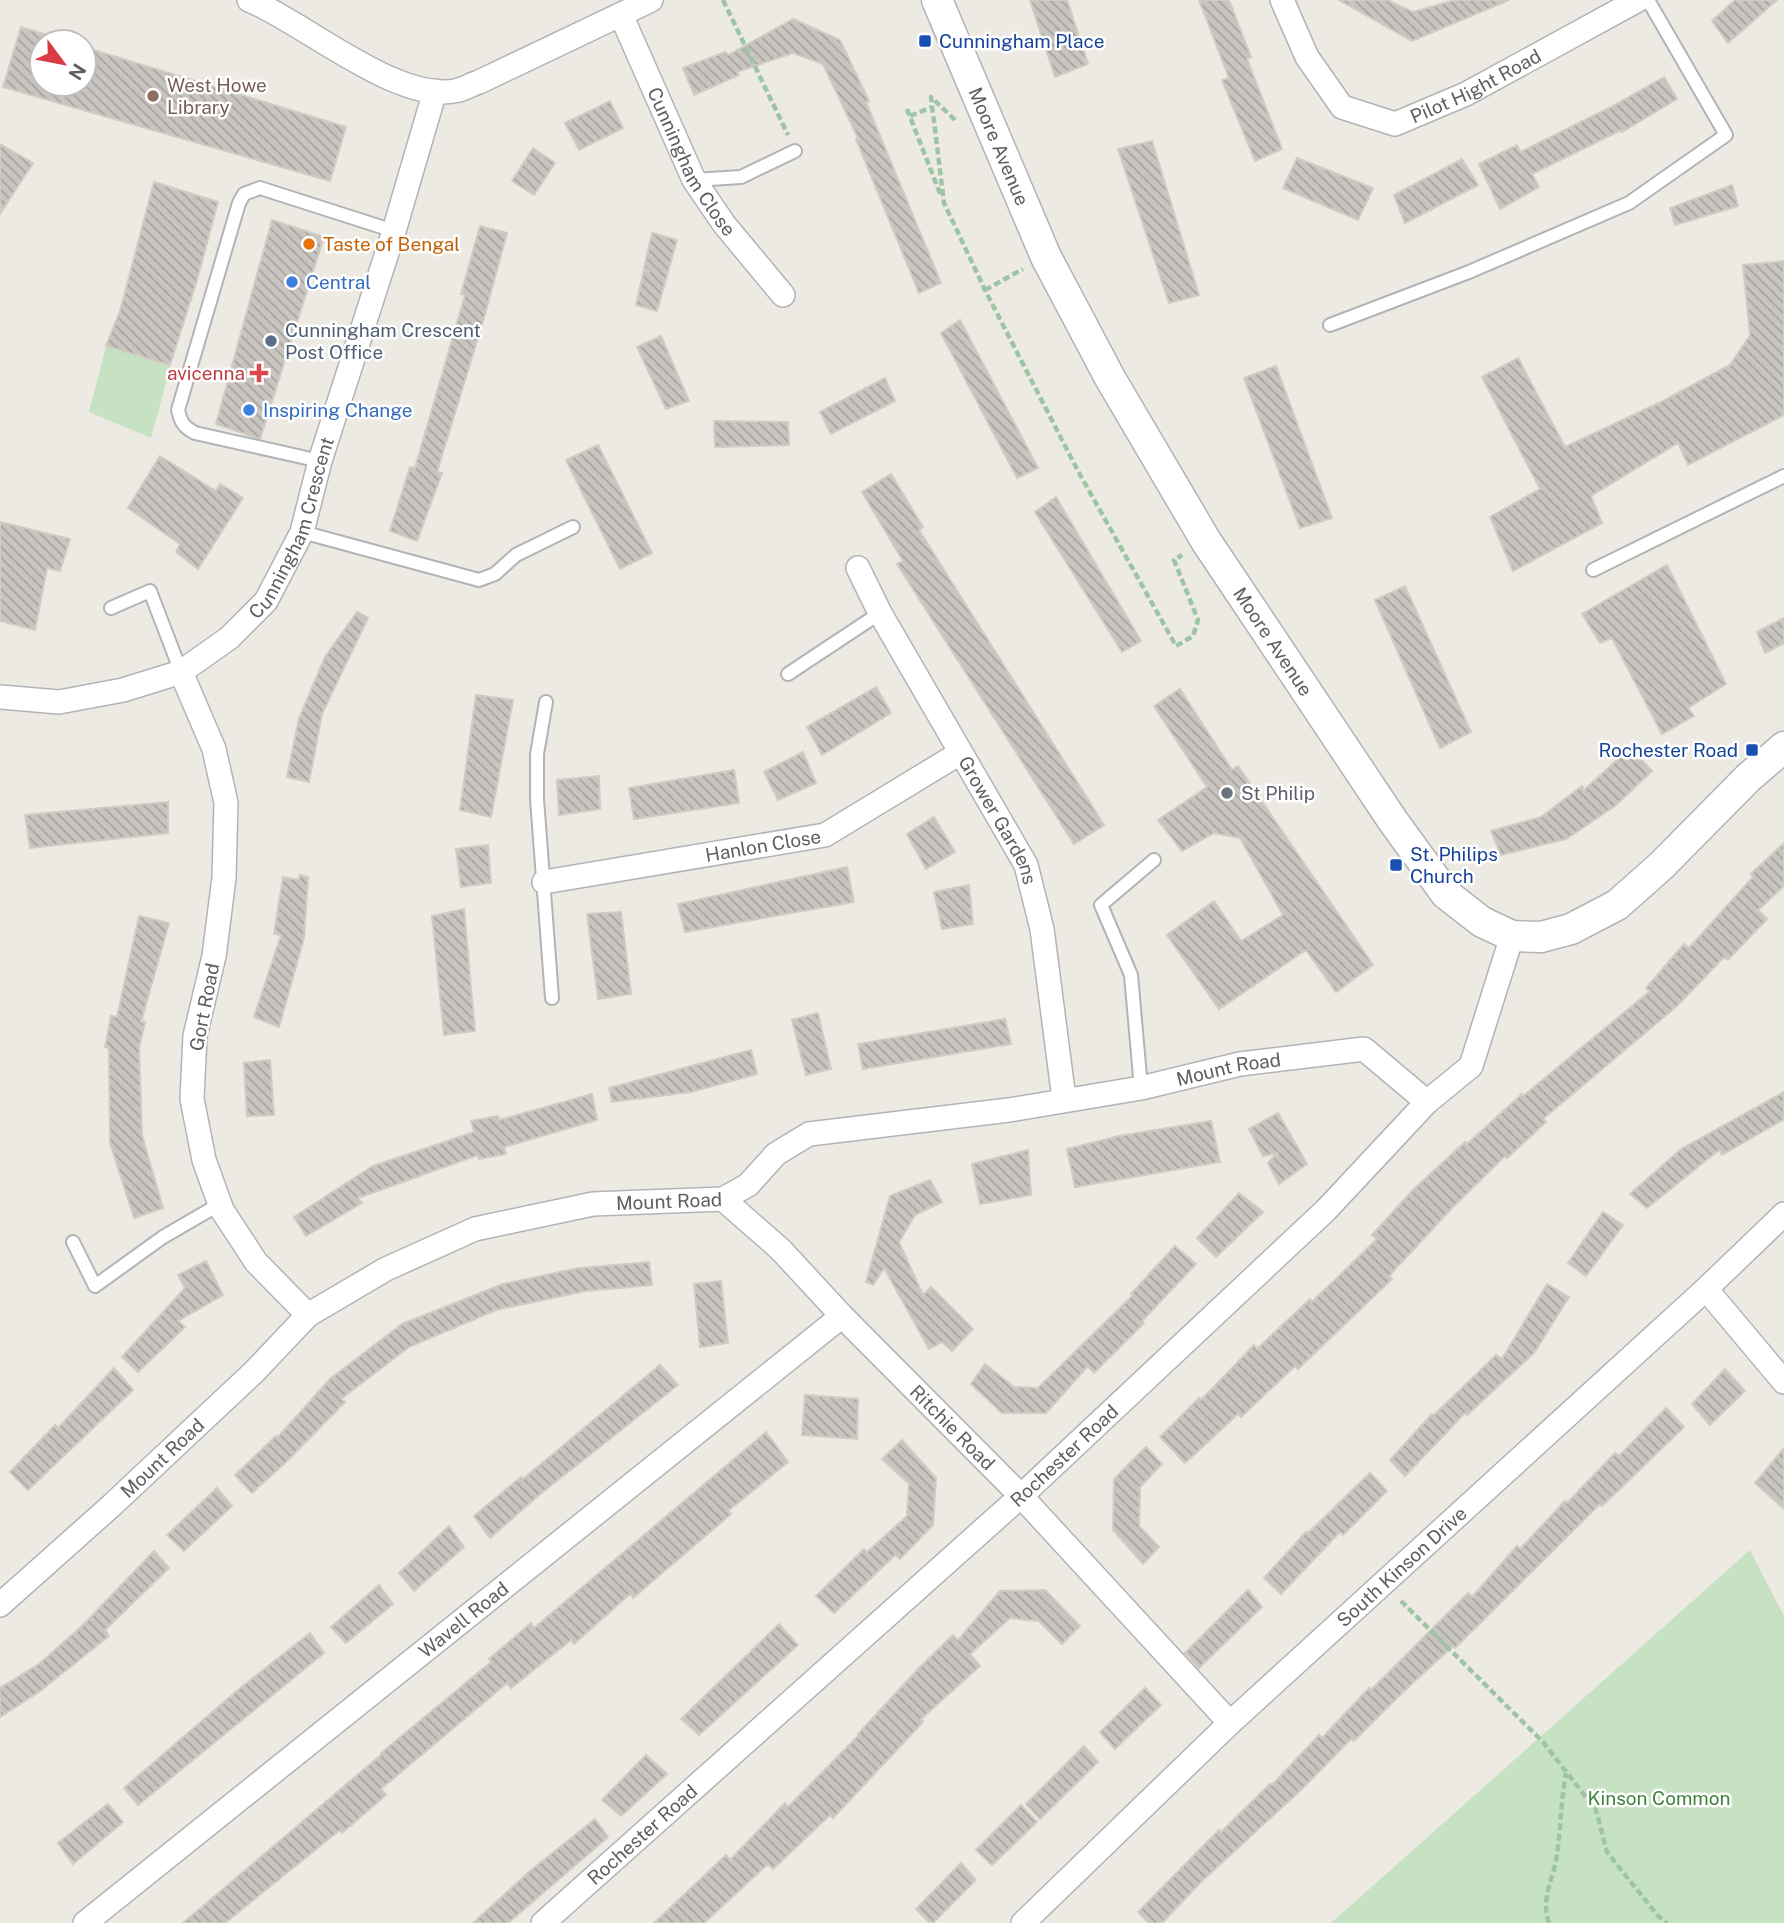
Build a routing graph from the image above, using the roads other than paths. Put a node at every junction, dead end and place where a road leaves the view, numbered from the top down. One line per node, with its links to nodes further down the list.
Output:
1 (249, 0): 8 (street)
2 (650, 0): 7 (street)
3 (937, 0): 30 (street, Moore Avenue)
4 (1282, 0): 5 (street, Pilot Hight Road)
5 (1638, 0)
6 (1648, 0): 13 (lane)
7 (621, 15): 8 (street); 10 (street, Cunningham Close)
8 (435, 91): 11 (street, Cunningham Crescent)
9 (795, 151): 10 (lane)
10 (694, 180): 12 (street, Cunningham Close)
11 (394, 231): 14 (street, Cunningham Crescent); 14 (lane)
12 (783, 295)
13 (1330, 325)
14 (320, 461): 17 (street, Cunningham Crescent)
15 (1784, 476): 19 (lane)
16 (573, 527): 17 (lane)
17 (302, 532): 22 (street, Cunningham Crescent)
18 (858, 568): 21 (street, Grower Gardens)
19 (1593, 570)
20 (111, 608): 22 (lane)
21 (880, 613): 23 (lane); 27 (street, Grower Gardens)
22 (181, 672): 24 (street, Cunningham Crescent); 36 (street, Gort Road)
23 (788, 674)
24 (0, 697)
25 (546, 702): 29 (lane)
26 (1784, 747): 30 (street, Moore Avenue)
27 (960, 752): 29 (street, Hanlon Close); 33 (street, Grower Gardens)
28 (1154, 860): 32 (lane)
29 (544, 882): 31 (lane)
30 (1512, 936): 34 (street, Rochester Road)
31 (552, 998)
32 (1141, 1088): 33 (street, Mount Road); 34 (street, Mount Road)
33 (1063, 1099): 35 (street, Mount Road)
34 (1427, 1102): 43 (street, Rochester Road)
35 (723, 1199): 40 (street, Mount Road); 41 (street, Ritchie Road)
36 (220, 1204): 38 (lane); 40 (street, Gort Road)
37 (1784, 1214): 39 (street, South Kinson Drive)
38 (74, 1242)
39 (1706, 1289): 42 (street); 45 (street, South Kinson Drive)
40 (308, 1315): 44 (street, Mount Road)
41 (842, 1316): 43 (street, Ritchie Road); 46 (street, Wavell Road)
42 (1784, 1382)
43 (1021, 1496): 45 (street, Ritchie Road); 47 (street, Rochester Road)
44 (0, 1605)
45 (1230, 1723): 48 (street, South Kinson Drive)
46 (85, 1923)
47 (543, 1923)
48 (1023, 1923)

